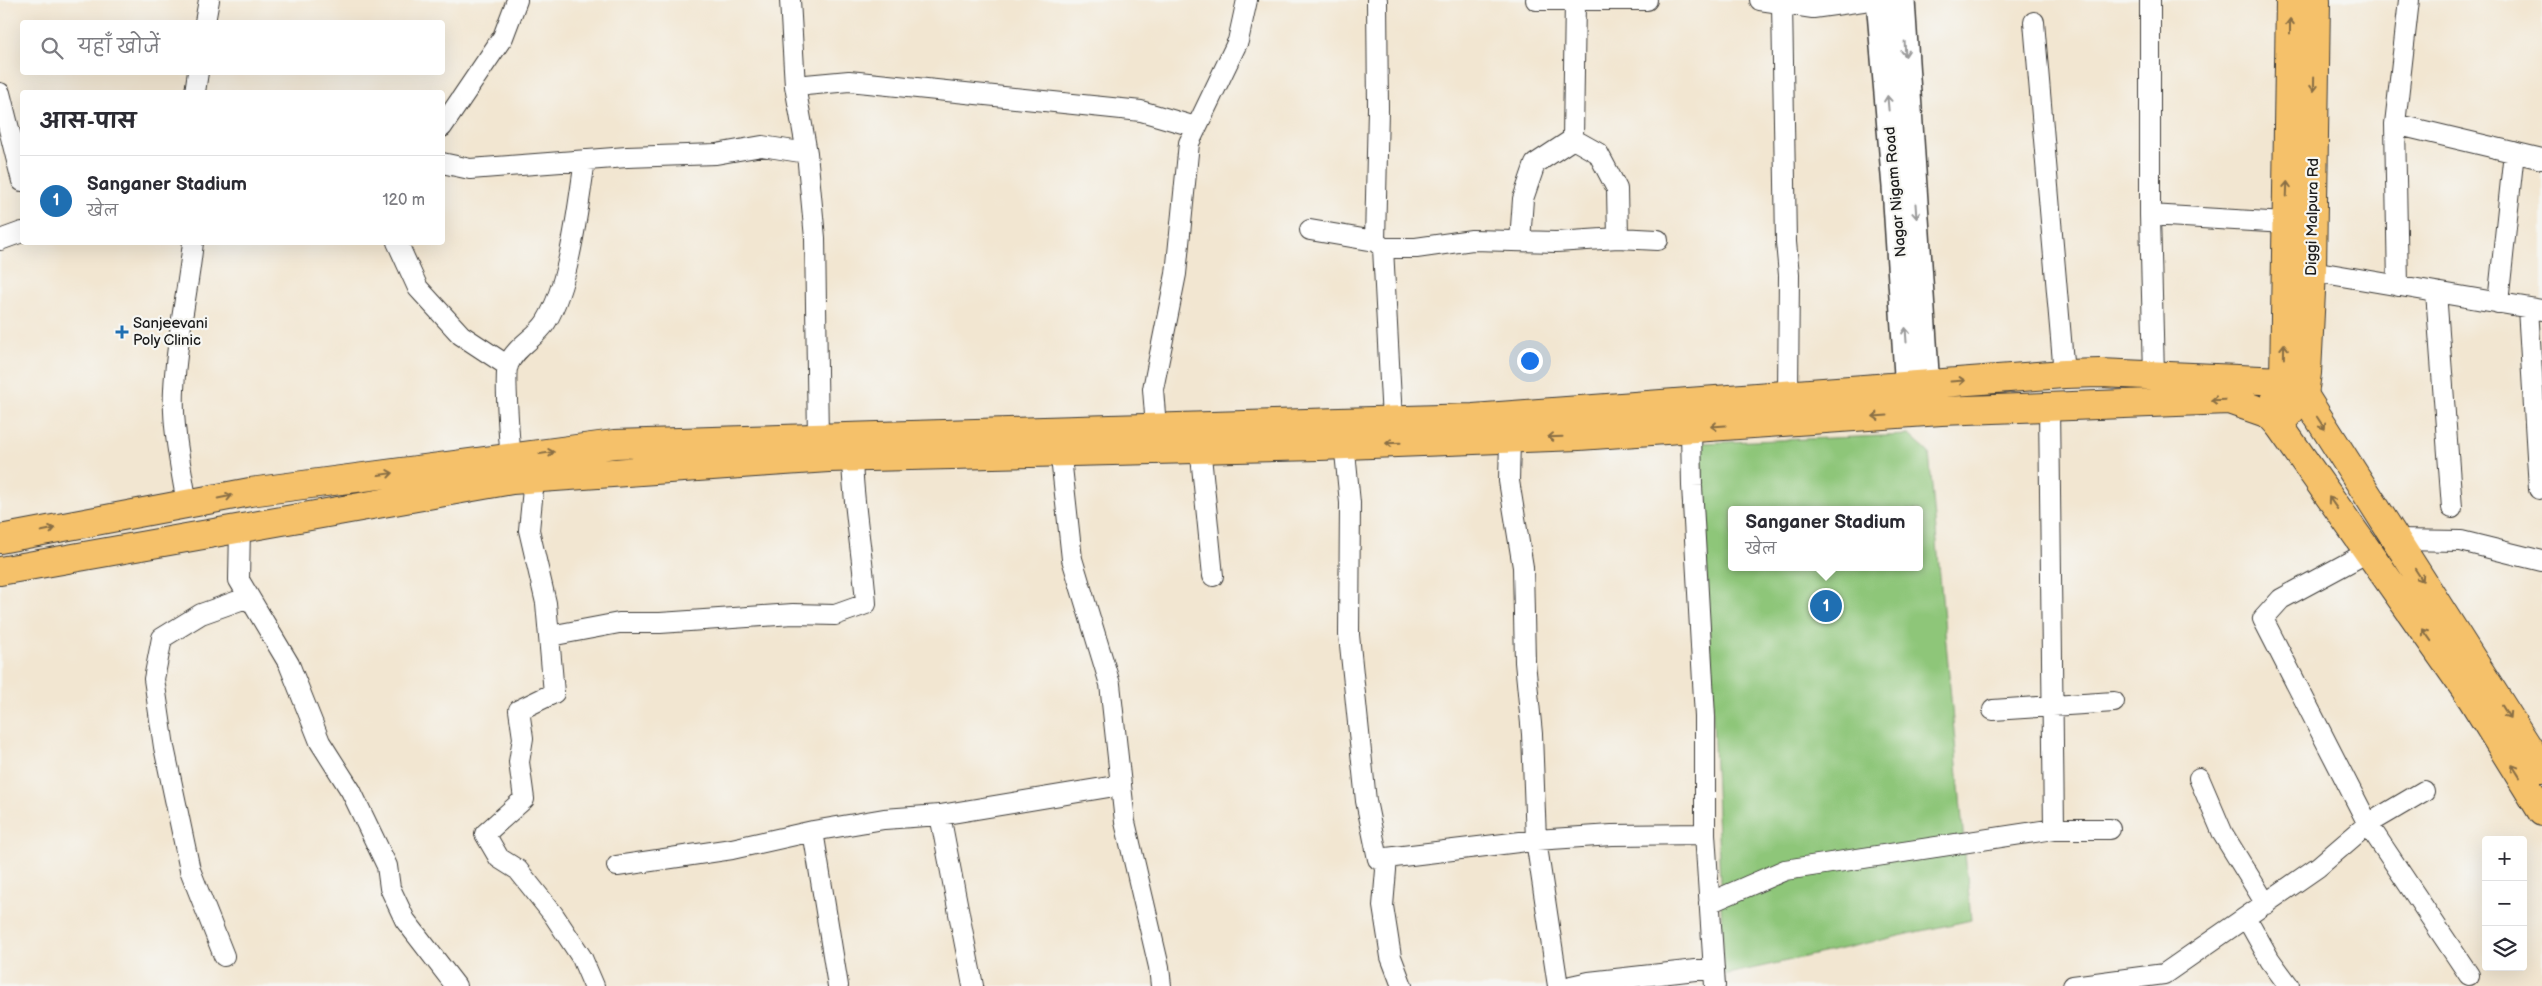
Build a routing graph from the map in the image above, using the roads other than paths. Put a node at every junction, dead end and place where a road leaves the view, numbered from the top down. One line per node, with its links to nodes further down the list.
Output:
1 (209, 0): 18 (street)
2 (517, 0): 24 (street)
3 (790, 0): 21 (street)
4 (1248, 0): 26 (street)
5 (1377, 0): 42 (street)
6 (1536, 0): 7 (street)
7 (1575, 0): 8 (street); 27 (street)
8 (1647, 0)
9 (1760, 0): 17 (street)
10 (1870, 0): 17 (street)
11 (1878, 0): 53 (street, Nagar Nigam Road, one-way to 11)
12 (1902, 0): 53 (street, Nagar Nigam Road, one-way to 53)
13 (2150, 0): 34 (street)
14 (2290, 0): 35 (main road, Diggi Malpura Rd, one-way to 14)
15 (2316, 0): 45 (main road, Diggi Malpura Rd, one-way to 45)
16 (2409, 0): 25 (street)
17 (1782, 3): 55 (street)
18 (205, 20)
19 (2034, 22): 51 (street)
20 (198, 75): 22 (street)
21 (795, 86): 26 (street); 29 (street)
22 (195, 90)
23 (0, 93): 33 (street)
24 (445, 123)
25 (2395, 124): 28 (street); 46 (street)
26 (1196, 127): 64 (street)
27 (1572, 139): 38 (street); 41 (street)
28 (2514, 152): 30 (street); 48 (street)
29 (806, 153): 31 (street); 62 (street)
30 (2542, 159)
31 (585, 160): 32 (street); 50 (street)
32 (445, 164)
33 (20, 173)
34 (2150, 215): 35 (street); 52 (street)
35 (2286, 223): 54 (main road, Diggi Malpura Rd, one-way to 35)
36 (1310, 230): 42 (street)
37 (20, 233): 39 (street)
38 (1618, 238): 40 (street); 41 (street)
39 (0, 240)
40 (1658, 240)
41 (1520, 241): 42 (street)
42 (1379, 244): 59 (street)
43 (196, 245): 71 (street)
44 (397, 245): 50 (street)
45 (2312, 271): 46 (street); 54 (main road, Diggi Malpura Rd)
46 (2398, 286): 47 (street)
47 (2436, 292): 48 (street); 72 (street)
48 (2498, 303): 49 (street)
49 (2535, 309): 70 (street)
50 (508, 366): 68 (street)
51 (2064, 374): 52 (main road); 53 (main road, one-way to 51)
52 (2154, 375): 54 (main road)
53 (1918, 384): 55 (main road); 57 (street)
54 (2294, 388): 58 (main road, Diggi Malpura Rd); 75 (main road, one-way to 75)
55 (1788, 394): 59 (main road)
56 (2049, 407): 57 (main road); 58 (main road, one-way to 56); 83 (street)
57 (1919, 413): 60 (main road, one-way to 60)
58 (2274, 419): 76 (main road, one-way to 58)
59 (1392, 420): 61 (main road)
60 (1690, 428): 65 (main road, one-way to 65); 95 (street)
61 (1343, 434): 63 (main road); 65 (main road, one-way to 61); 97 (street)
62 (818, 438): 66 (main road); 68 (main road, one-way to 62)
63 (1199, 438): 64 (main road); 79 (street)
64 (1157, 439): 66 (main road)
65 (1510, 439): 96 (street)
66 (1059, 442): 67 (main road); 87 (street)
67 (852, 458): 69 (main road); 81 (street)
68 (511, 461): 71 (main road, one-way to 68)
69 (534, 479): 73 (main road); 81 (street)
70 (2539, 489)
71 (187, 504): 74 (main road, one-way to 71)
72 (2452, 508)
73 (240, 527): 78 (main road); 80 (street)
74 (0, 539)
75 (2396, 540): 77 (street); 85 (main road, one-way to 85)
76 (2368, 552): 89 (main road, one-way to 76); 91 (street)
77 (2542, 561)
78 (7, 569)
79 (1213, 576)
80 (249, 597): 102 (street); 106 (street)
81 (550, 636): 107 (street)
82 (2114, 702): 83 (street)
83 (2052, 705): 84 (street); 93 (street)
84 (1993, 710)
85 (2542, 769)
86 (2199, 778): 100 (street)
87 (1121, 786): 90 (street); 110 (street)
88 (2424, 791): 91 (street)
89 (2542, 812)
90 (940, 814): 94 (street); 109 (street)
91 (2368, 824): 100 (street); 103 (street)
92 (2110, 828): 93 (street)
93 (2054, 829): 99 (street)
94 (813, 831): 98 (street); 108 (street)
95 (1705, 834): 96 (street); 99 (street)
96 (1536, 840): 97 (street); 112 (street)
97 (1387, 858): 111 (street)
98 (617, 866)
99 (1709, 903): 104 (street)
100 (2266, 904): 101 (street)
101 (2246, 918): 105 (street); 115 (street)
102 (224, 956)
103 (2469, 975)
104 (1714, 977): 113 (street)
105 (2121, 983): 114 (street)
106 (456, 986)
107 (594, 986)
108 (838, 986)
109 (973, 986)
110 (1161, 986)
111 (1402, 986)
112 (1558, 986)
113 (1571, 986)
114 (2073, 986)
115 (2289, 986)

